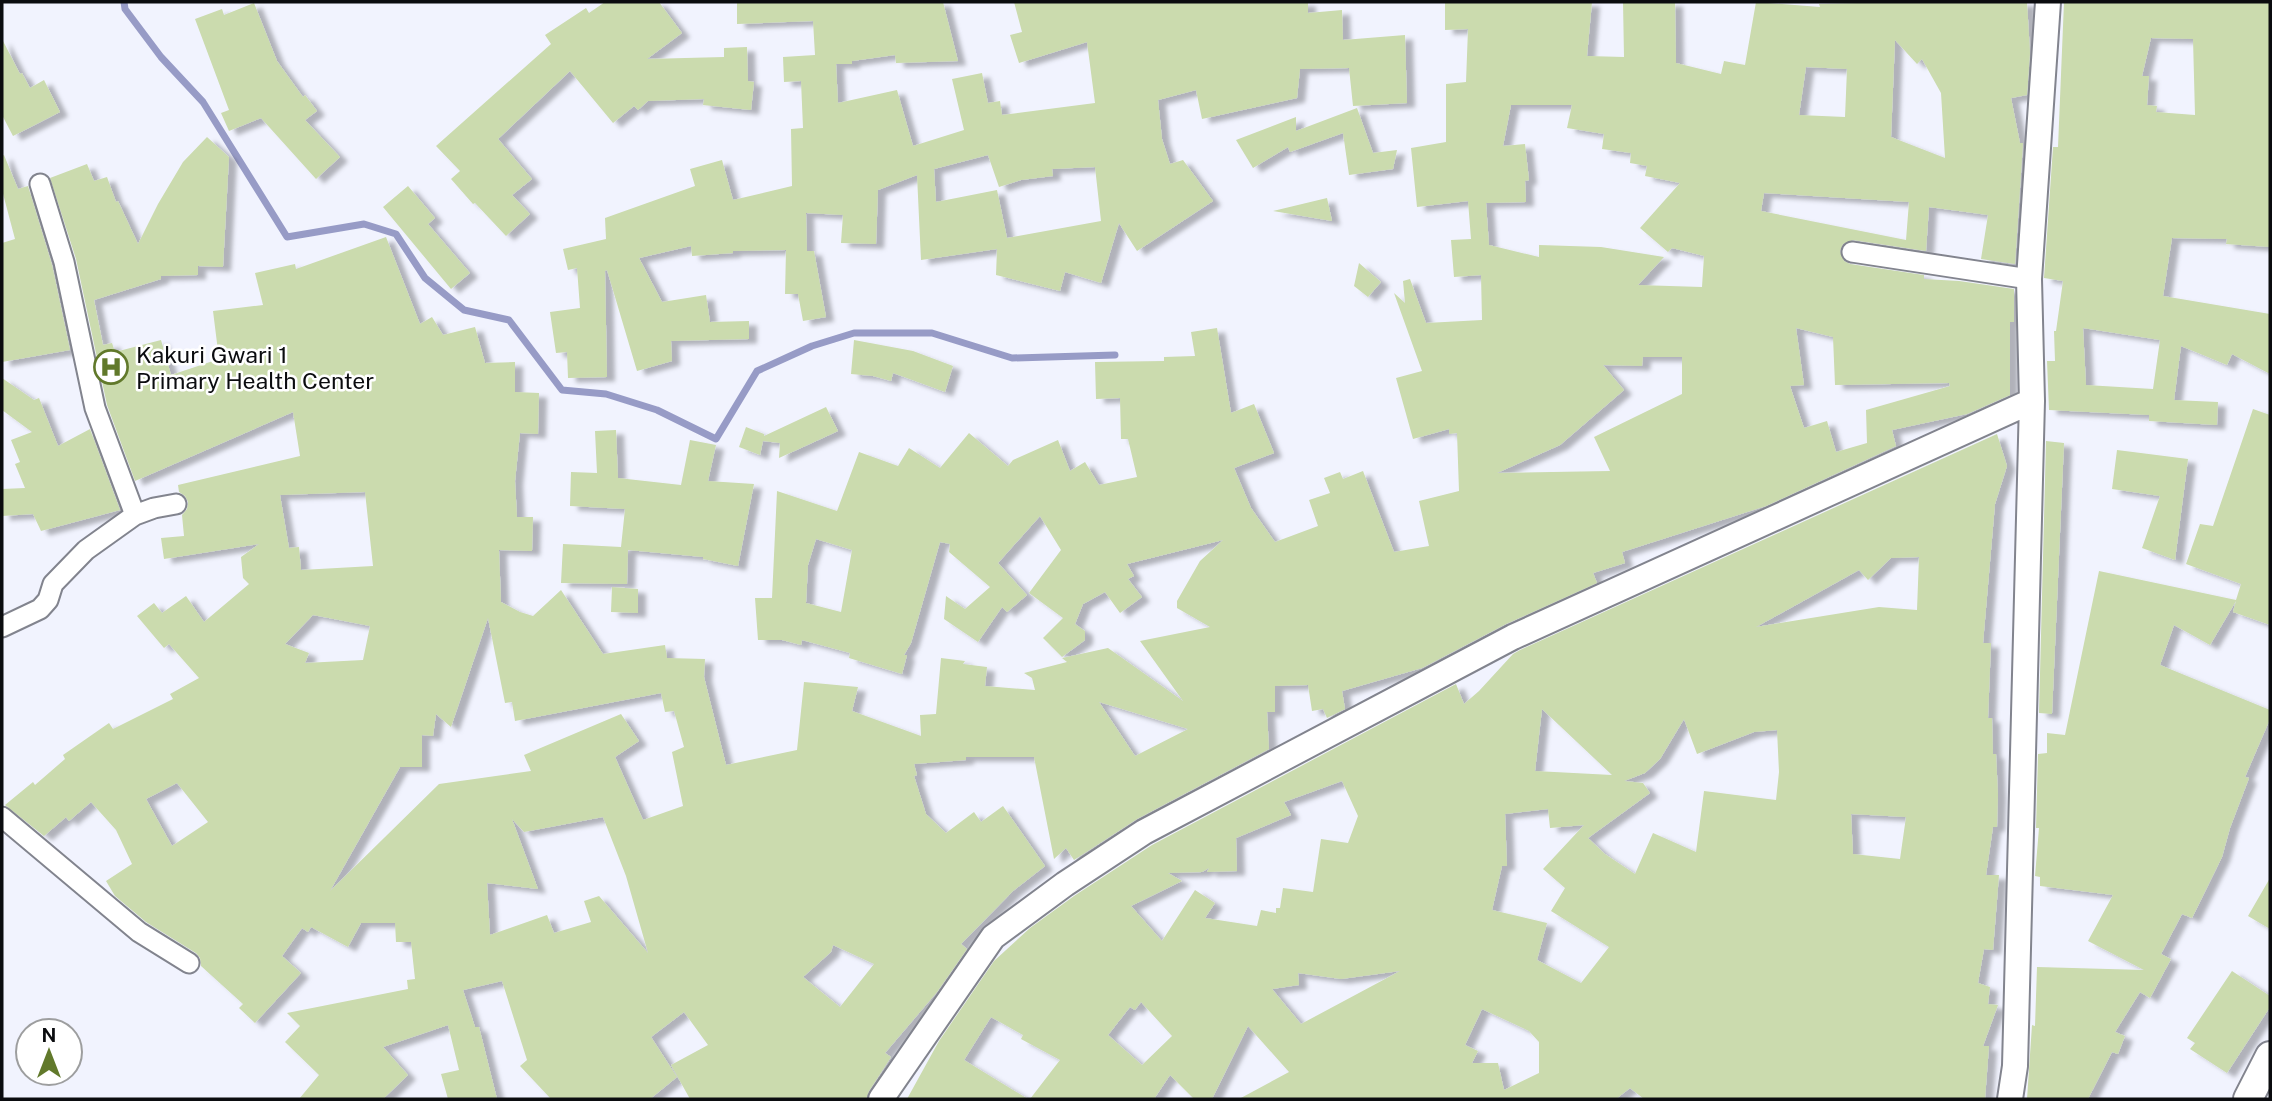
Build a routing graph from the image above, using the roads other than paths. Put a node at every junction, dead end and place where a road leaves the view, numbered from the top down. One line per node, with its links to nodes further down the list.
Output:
1 (2048, 2): 4 (street)
2 (40, 184): 7 (street)
3 (1852, 252): 4 (street)
4 (2029, 279): 5 (street)
5 (2032, 401): 12 (street); 13 (street)
6 (176, 504): 7 (street)
7 (135, 515): 8 (street)
8 (2, 627)
9 (2, 817): 10 (street)
10 (188, 963)
11 (2270, 1056): 14 (main road)
12 (881, 1099)
13 (2010, 1099)
14 (2248, 1099)

